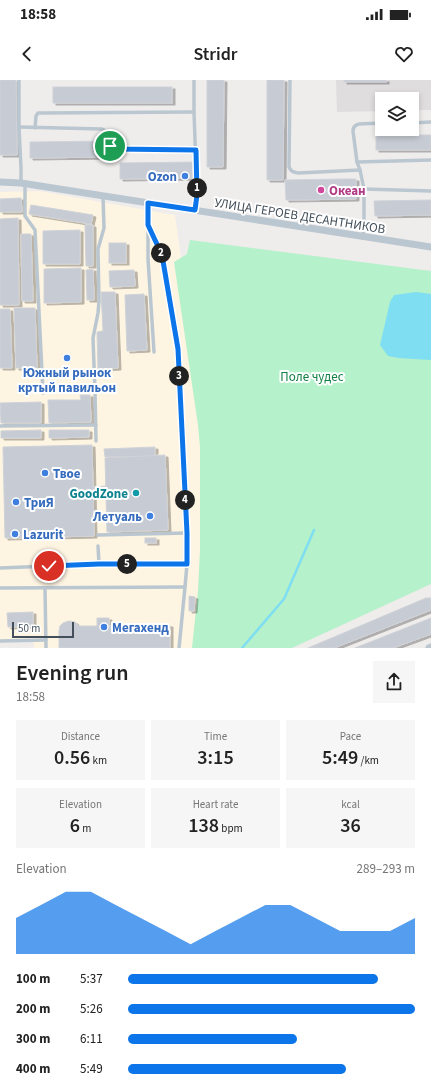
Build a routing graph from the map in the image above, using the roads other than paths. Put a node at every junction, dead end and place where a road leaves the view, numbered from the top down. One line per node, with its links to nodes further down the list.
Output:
1 (19, 80): 8 (lane)
2 (194, 80): 4 (lane)
3 (290, 80): 13 (lane)
4 (194, 112): 9 (lane); 10 (lane)
5 (431, 122): 7 (lane)
6 (375, 123): 12 (lane)
7 (419, 123)
8 (19, 127): 9 (lane); 15 (lane)
9 (36, 128): 10 (lane)
10 (196, 150): 20 (lane)
11 (431, 160): 12 (lane)
12 (356, 162): 13 (lane)
13 (360, 170): 16 (lane)
14 (0, 182): 15 (street, УЛИЦА ГЕРОЕВ ДЕСАНТНИКОВ)
15 (23, 184): 18 (street, УЛИЦА ГЕРОЕВ ДЕСАНТНИКОВ); 25 (lane)
16 (364, 189): 17 (lane); 22 (lane)
17 (431, 191)
18 (104, 196): 19 (street, УЛИЦА ГЕРОЕВ ДЕСАНТНИКОВ); 26 (lane)
19 (148, 203): 20 (street, УЛИЦА ГЕРОЕВ ДЕСАНТНИКОВ); 21 (lane)
20 (195, 210): 22 (street, УЛИЦА ГЕРОЕВ ДЕСАНТНИКОВ)
21 (148, 225): 24 (lane); 29 (lane)
22 (363, 238): 23 (street, УЛИЦА ГЕРОЕВ ДЕСАНТНИКОВ)
23 (431, 247)
24 (154, 352)
25 (43, 393)
26 (96, 425): 27 (lane); 28 (lane)
27 (0, 426)
28 (96, 441)
29 (187, 533): 30 (lane); 33 (lane)
30 (98, 535)
31 (98, 546): 32 (lane)
32 (99, 564): 33 (lane); 34 (lane)
33 (187, 564): 35 (lane)
34 (0, 568)
35 (185, 587): 37 (lane); 41 (lane)
36 (0, 588): 37 (lane)
37 (45, 588): 38 (lane)
38 (46, 640): 39 (lane); 40 (lane)
39 (0, 641)
40 (46, 648)
41 (178, 648)

